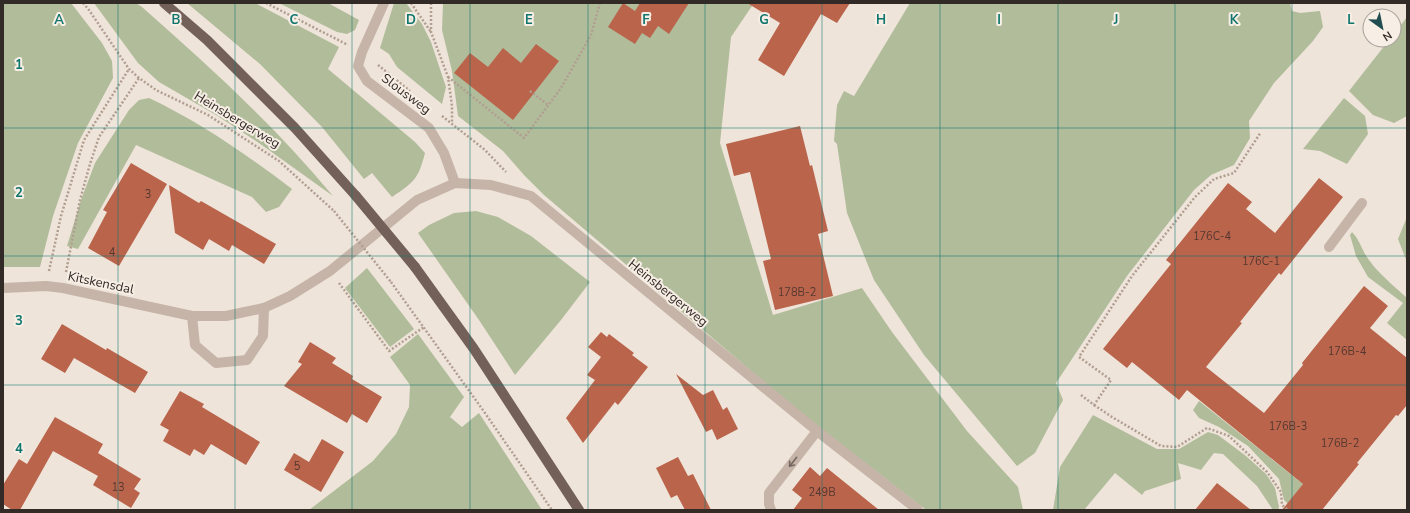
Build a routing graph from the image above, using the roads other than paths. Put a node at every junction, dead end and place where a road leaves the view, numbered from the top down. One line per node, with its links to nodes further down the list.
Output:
1 (164, 3): 11 (main road, Heinsbergerweg, bridge)
2 (384, 3): 3 (street, Slousweg)
3 (456, 183): 6 (street, Heinsbergerweg); 10 (street, Heinsbergerweg)
4 (1362, 203): 5 (street)
5 (1328, 247)
6 (330, 271): 8 (street, Kitskensdal)
7 (3, 288): 9 (street, Kitskensdal)
8 (264, 308): 9 (street, Kitskensdal); 9 (street)
9 (192, 316)
10 (817, 431): 12 (street, one-way to 12); 13 (street, Heinsbergerweg)
11 (579, 510)
12 (771, 510)
13 (918, 510)

